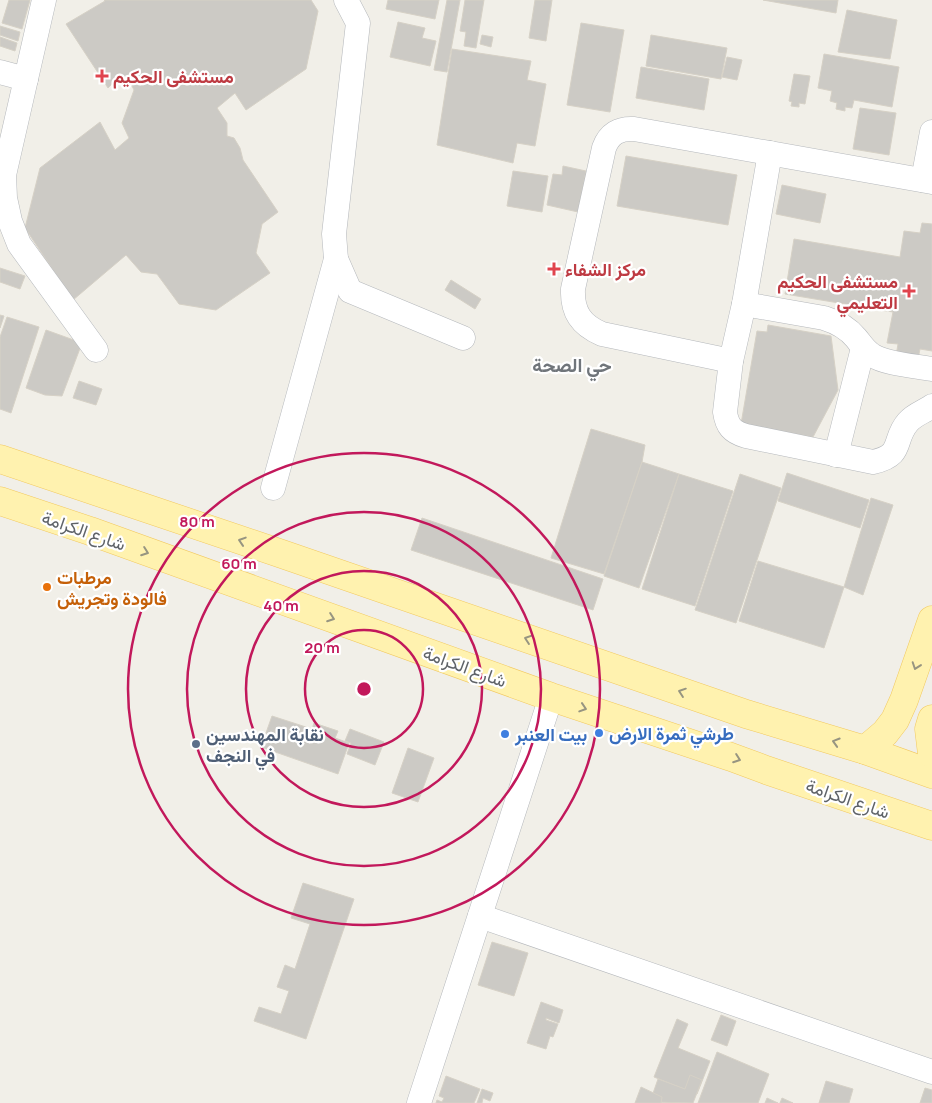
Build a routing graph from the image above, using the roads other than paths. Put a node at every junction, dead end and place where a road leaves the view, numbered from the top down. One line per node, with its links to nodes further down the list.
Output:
1 (44, 0): 4 (street)
2 (346, 0): 8 (street)
3 (0, 72): 4 (street)
4 (26, 79): 12 (street)
5 (932, 132): 7 (street)
6 (770, 154): 7 (street); 9 (street); 13 (street)
7 (927, 181)
8 (336, 259): 10 (street); 18 (street)
9 (744, 304): 11 (street); 13 (street)
10 (463, 338)
11 (863, 348): 14 (street); 16 (street)
12 (96, 350)
13 (731, 361): 16 (street)
14 (932, 369)
15 (932, 406): 16 (street)
16 (836, 455)
17 (0, 459): 20 (main road)
18 (273, 488)
19 (0, 501): 22 (main road, شارع الكرامة, one-way to 22)
20 (205, 529): 21 (main road, one-way to 20); 22 (main road)
21 (296, 560): 23 (main road); 27 (main road, one-way to 21)
22 (196, 570): 23 (main road, شارع الكرامة)
23 (281, 600): 25 (main road, شارع الكرامة, one-way to 25)
24 (932, 620): 27 (main road, one-way to 27)
25 (551, 697): 30 (main road, شارع الكرامة, one-way to 30); 31 (street)
26 (932, 719): 28 (main road)
27 (865, 750): 29 (main road)
28 (932, 754)
29 (932, 774)
30 (932, 826)
31 (480, 916): 32 (street); 33 (street)
32 (932, 1072)
33 (419, 1103)

